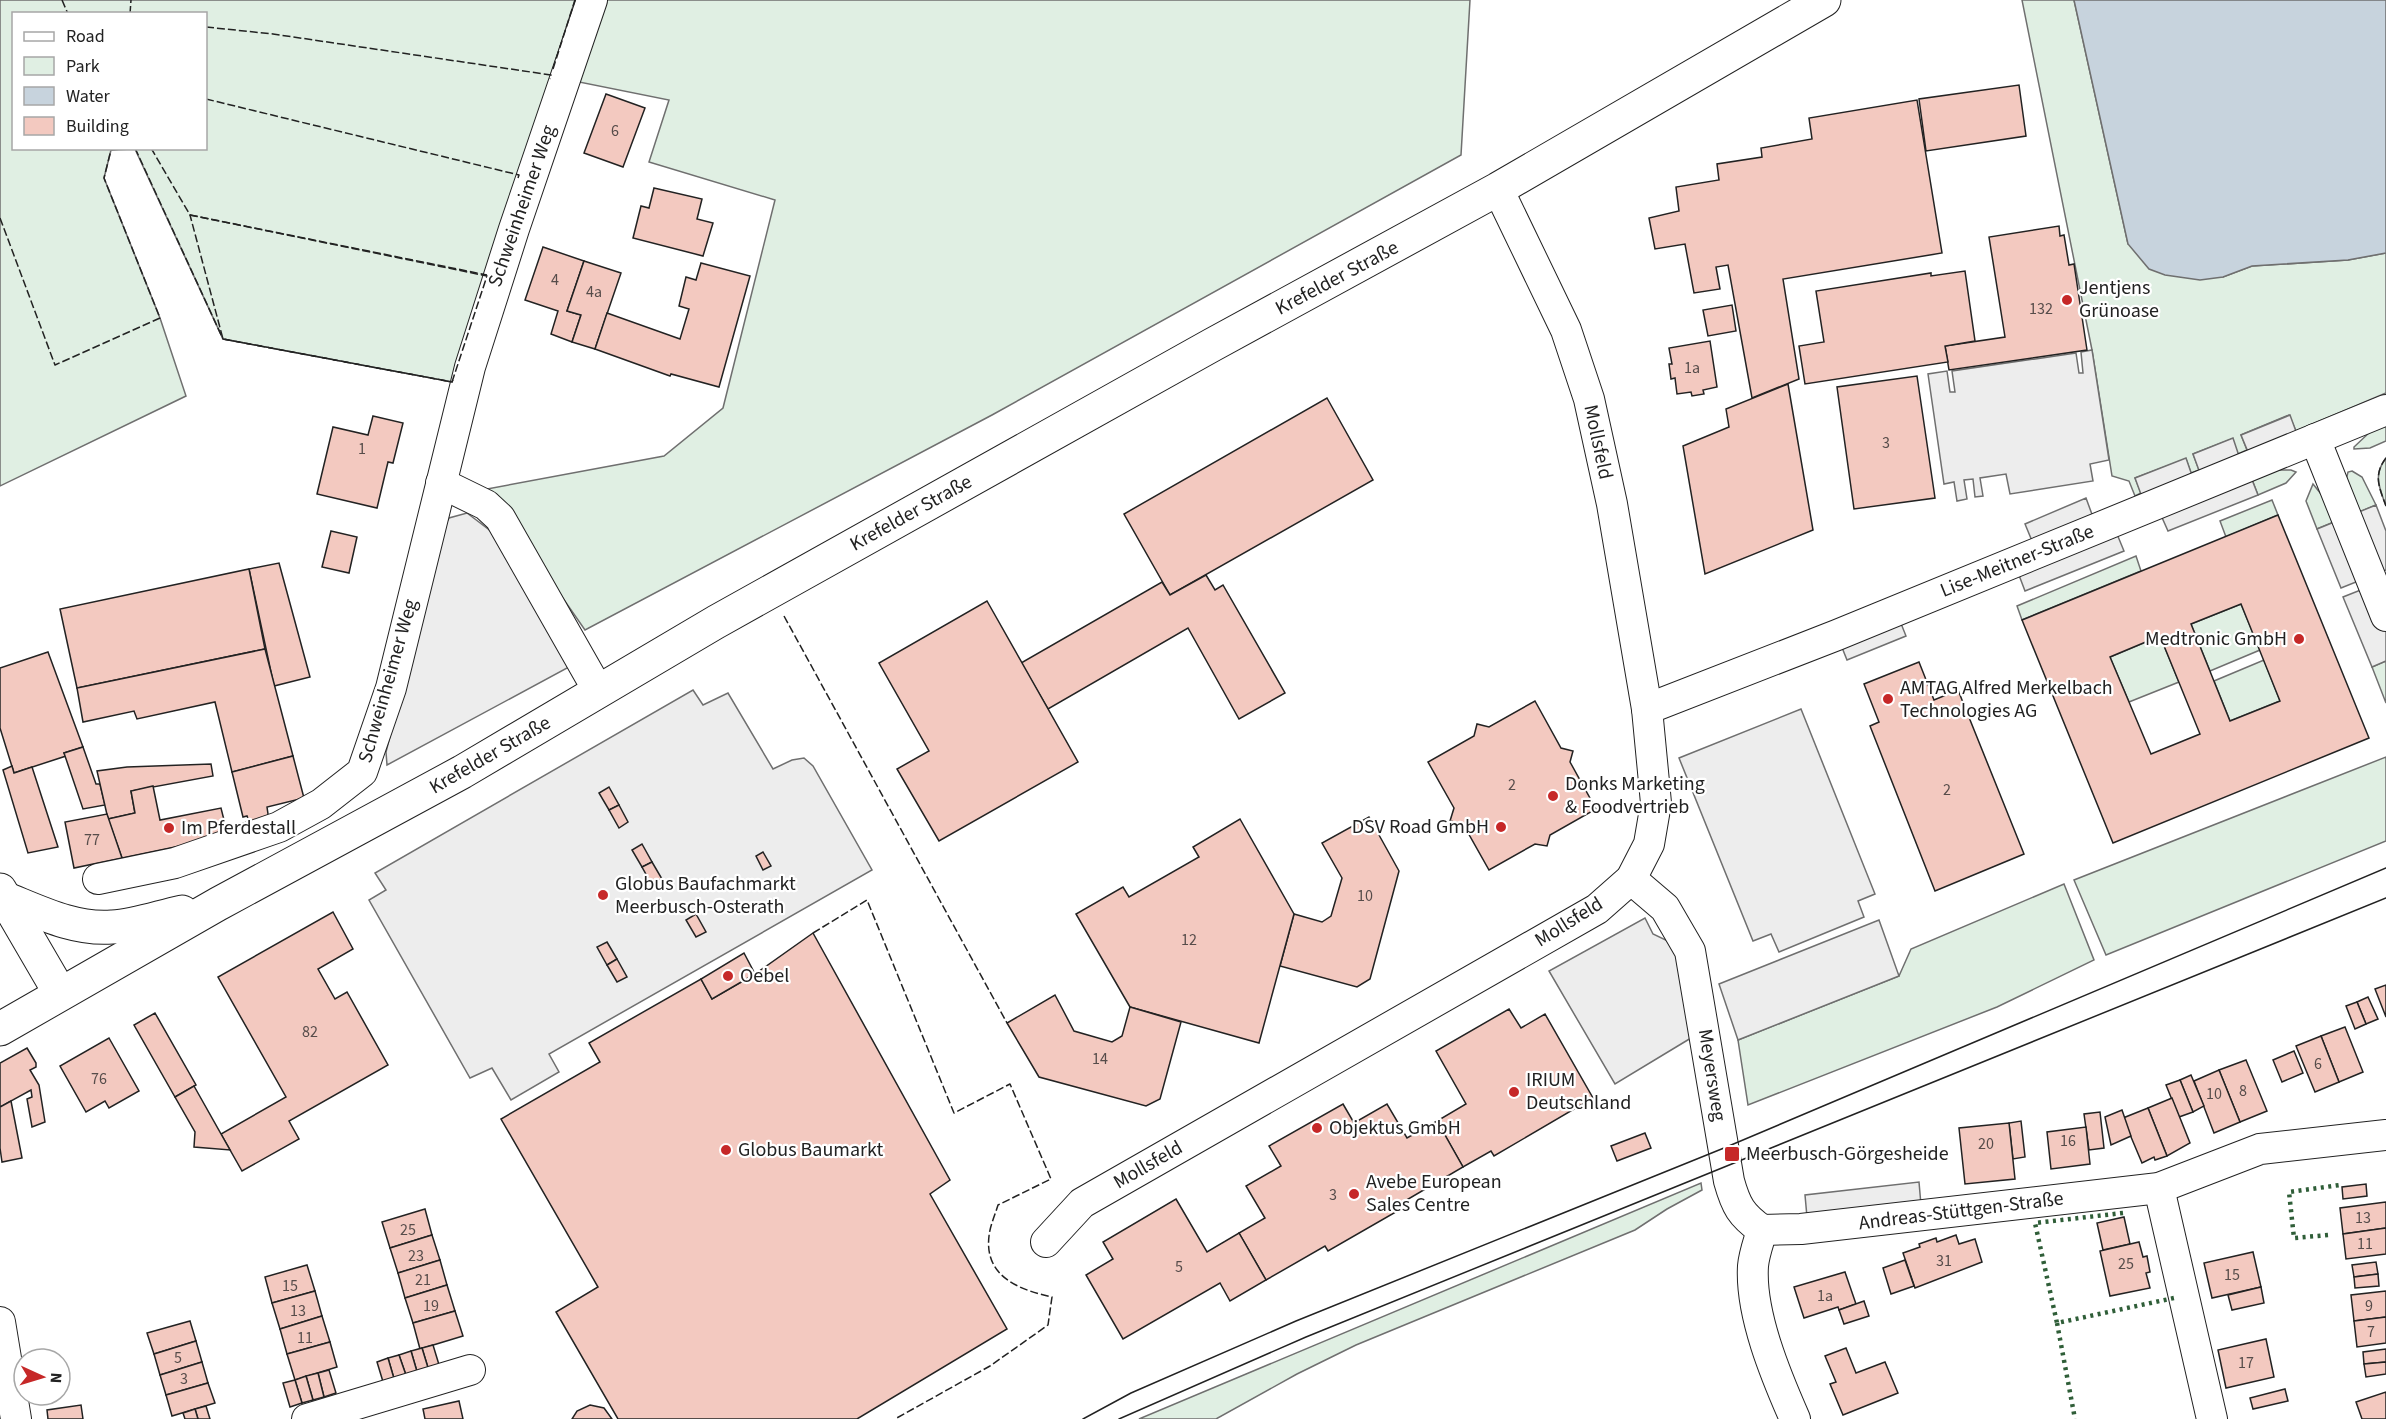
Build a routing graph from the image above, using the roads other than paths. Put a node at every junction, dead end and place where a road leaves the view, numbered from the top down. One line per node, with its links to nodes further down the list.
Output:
1 (592, 0): 6 (street, Schweinheimer Weg)
2 (1824, 0): 3 (main road, Krefelder Straße)
3 (1498, 189): 8 (main road, Krefelder Straße); 9 (street, Mollsfeld)
4 (2386, 410): 5 (street, Lise-Meitner-Straße)
5 (2315, 439): 7 (street); 9 (street, Lise-Meitner-Straße)
6 (441, 483): 8 (street); 10 (street, Schweinheimer Weg)
7 (2386, 616)
8 (599, 692): 13 (main road, Krefelder Straße)
9 (1647, 709): 11 (street, Mollsfeld)
10 (98, 879)
11 (1630, 879): 18 (street, Meyersweg); 19 (street, Mollsfeld)
12 (2, 894): 13 (main road); 14 (main road)
13 (218, 904): 14 (main road, Krefelder Straße)
14 (60, 993): 15 (main road, Krefelder Straße)
15 (0, 1029)
16 (2386, 1135): 17 (street, Andreas-Stüttgen-Straße)
17 (2159, 1188): 18 (street, Andreas-Stüttgen-Straße); 25 (street)
18 (1762, 1230): 24 (street)
19 (1046, 1242)
20 (0, 1322): 22 (street)
21 (470, 1370): 23 (street)
22 (16, 1419)
23 (307, 1419)
24 (1795, 1419)
25 (2212, 1419)

